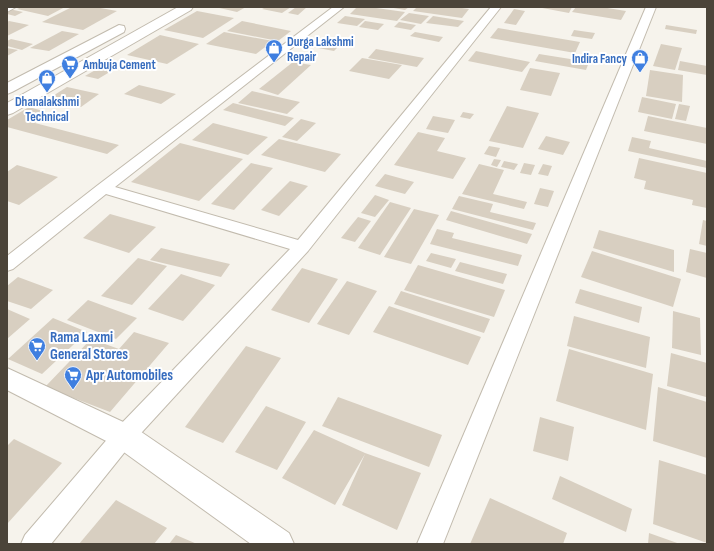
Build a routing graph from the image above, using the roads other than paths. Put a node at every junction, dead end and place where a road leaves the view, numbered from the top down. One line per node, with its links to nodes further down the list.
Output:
1 (11, 7): 6 (street)
2 (187, 7): 9 (street)
3 (339, 7): 10 (street)
4 (496, 7): 11 (street)
5 (651, 7): 17 (street)
6 (7, 9)
7 (132, 22): 8 (street)
8 (7, 89)
9 (7, 110)
10 (103, 188): 11 (street); 12 (street)
11 (302, 247): 14 (street)
12 (7, 265)
13 (7, 378): 14 (street)
14 (124, 436): 15 (street); 16 (street)
15 (34, 544)
16 (278, 544)
17 (430, 544)

